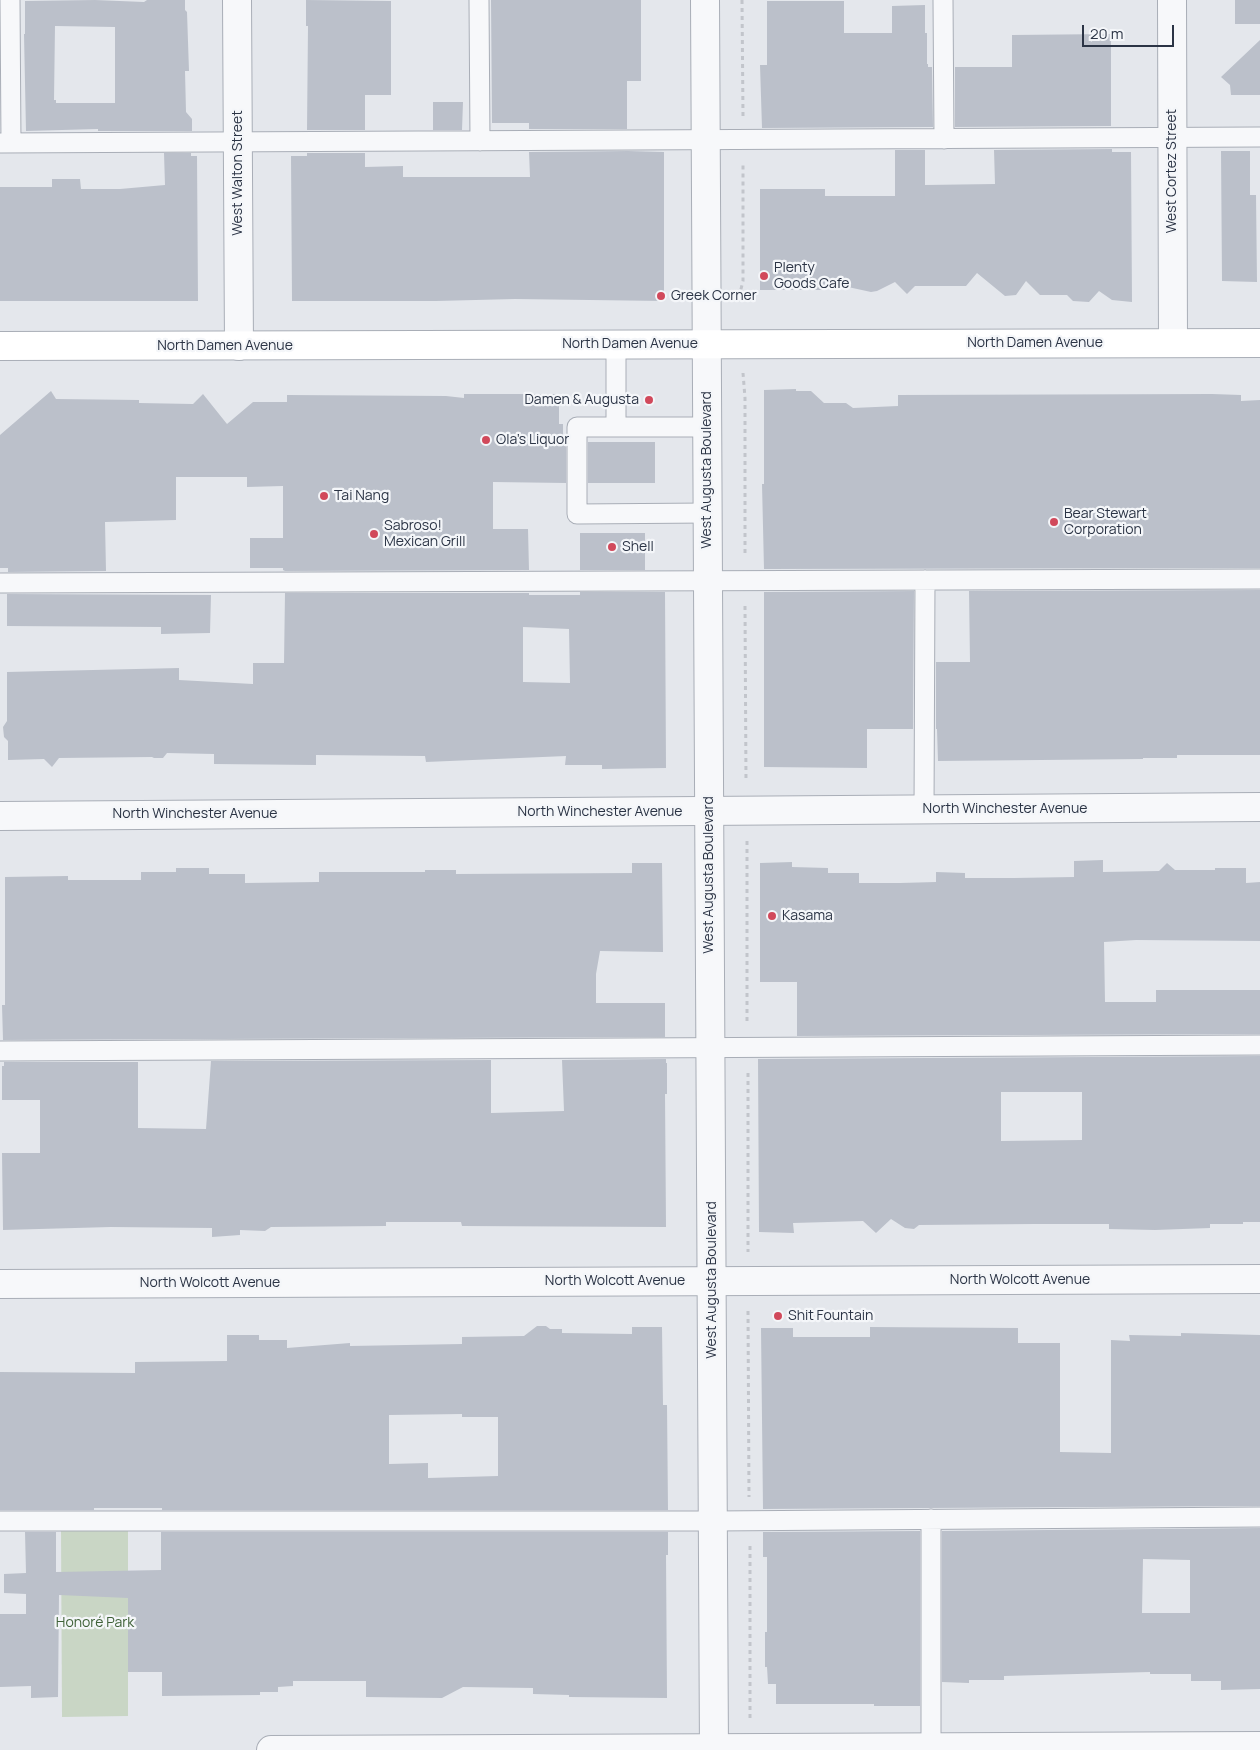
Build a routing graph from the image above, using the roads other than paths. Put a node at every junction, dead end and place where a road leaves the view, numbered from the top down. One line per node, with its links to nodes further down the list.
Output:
1 (10, 0): 13 (lane)
2 (237, 0): 12 (street, West Walton Street)
3 (479, 0): 11 (lane)
4 (705, 0): 10 (street, West Augusta Boulevard)
5 (943, 0): 9 (lane)
6 (1172, 0): 7 (street, West Cortez Street)
7 (1172, 138): 8 (lane); 9 (lane); 14 (street, West Cortez Street)
8 (1260, 138)
9 (944, 139): 10 (lane)
10 (706, 140): 11 (lane); 16 (street, West Augusta Boulevard)
11 (480, 141): 12 (lane)
12 (238, 142): 13 (lane); 19 (street, West Walton Street)
13 (5, 143)
14 (1173, 343): 15 (main road, North Damen Avenue); 16 (main road, North Damen Avenue)
15 (1260, 343)
16 (706, 344): 17 (main road, North Damen Avenue); 21 (street, West Augusta Boulevard)
17 (616, 345): 19 (main road, North Damen Avenue); 20 (lane)
18 (0, 346): 19 (main road, North Damen Avenue)
19 (238, 346)
20 (616, 426): 21 (lane); 22 (lane)
21 (707, 427): 22 (street, West Augusta Boulevard)
22 (708, 513): 25 (street, West Augusta Boulevard)
23 (1260, 579): 24 (lane)
24 (925, 580): 25 (lane); 28 (lane)
25 (708, 581): 26 (lane); 29 (street, West Augusta Boulevard)
26 (0, 583)
27 (1260, 807): 28 (street, North Winchester Avenue)
28 (924, 810): 29 (street, North Winchester Avenue)
29 (709, 811): 30 (street, North Winchester Avenue); 32 (street, West Augusta Boulevard)
30 (0, 816)
31 (1260, 1045): 32 (lane)
32 (711, 1048): 33 (lane); 35 (street, West Augusta Boulevard)
33 (0, 1051)
34 (1260, 1279): 35 (street, North Wolcott Avenue)
35 (712, 1280): 36 (street, North Wolcott Avenue); 40 (street, West Augusta Boulevard)
36 (0, 1284)
37 (1260, 1517): 38 (lane)
38 (932, 1519): 40 (lane); 44 (lane)
39 (0, 1521): 40 (lane)
40 (713, 1521): 43 (street, West Augusta Boulevard)
41 (1260, 1746): 44 (street)
42 (513, 1749): 43 (street); 45 (street)
43 (714, 1749): 44 (street)
44 (931, 1749)
45 (271, 1750)

